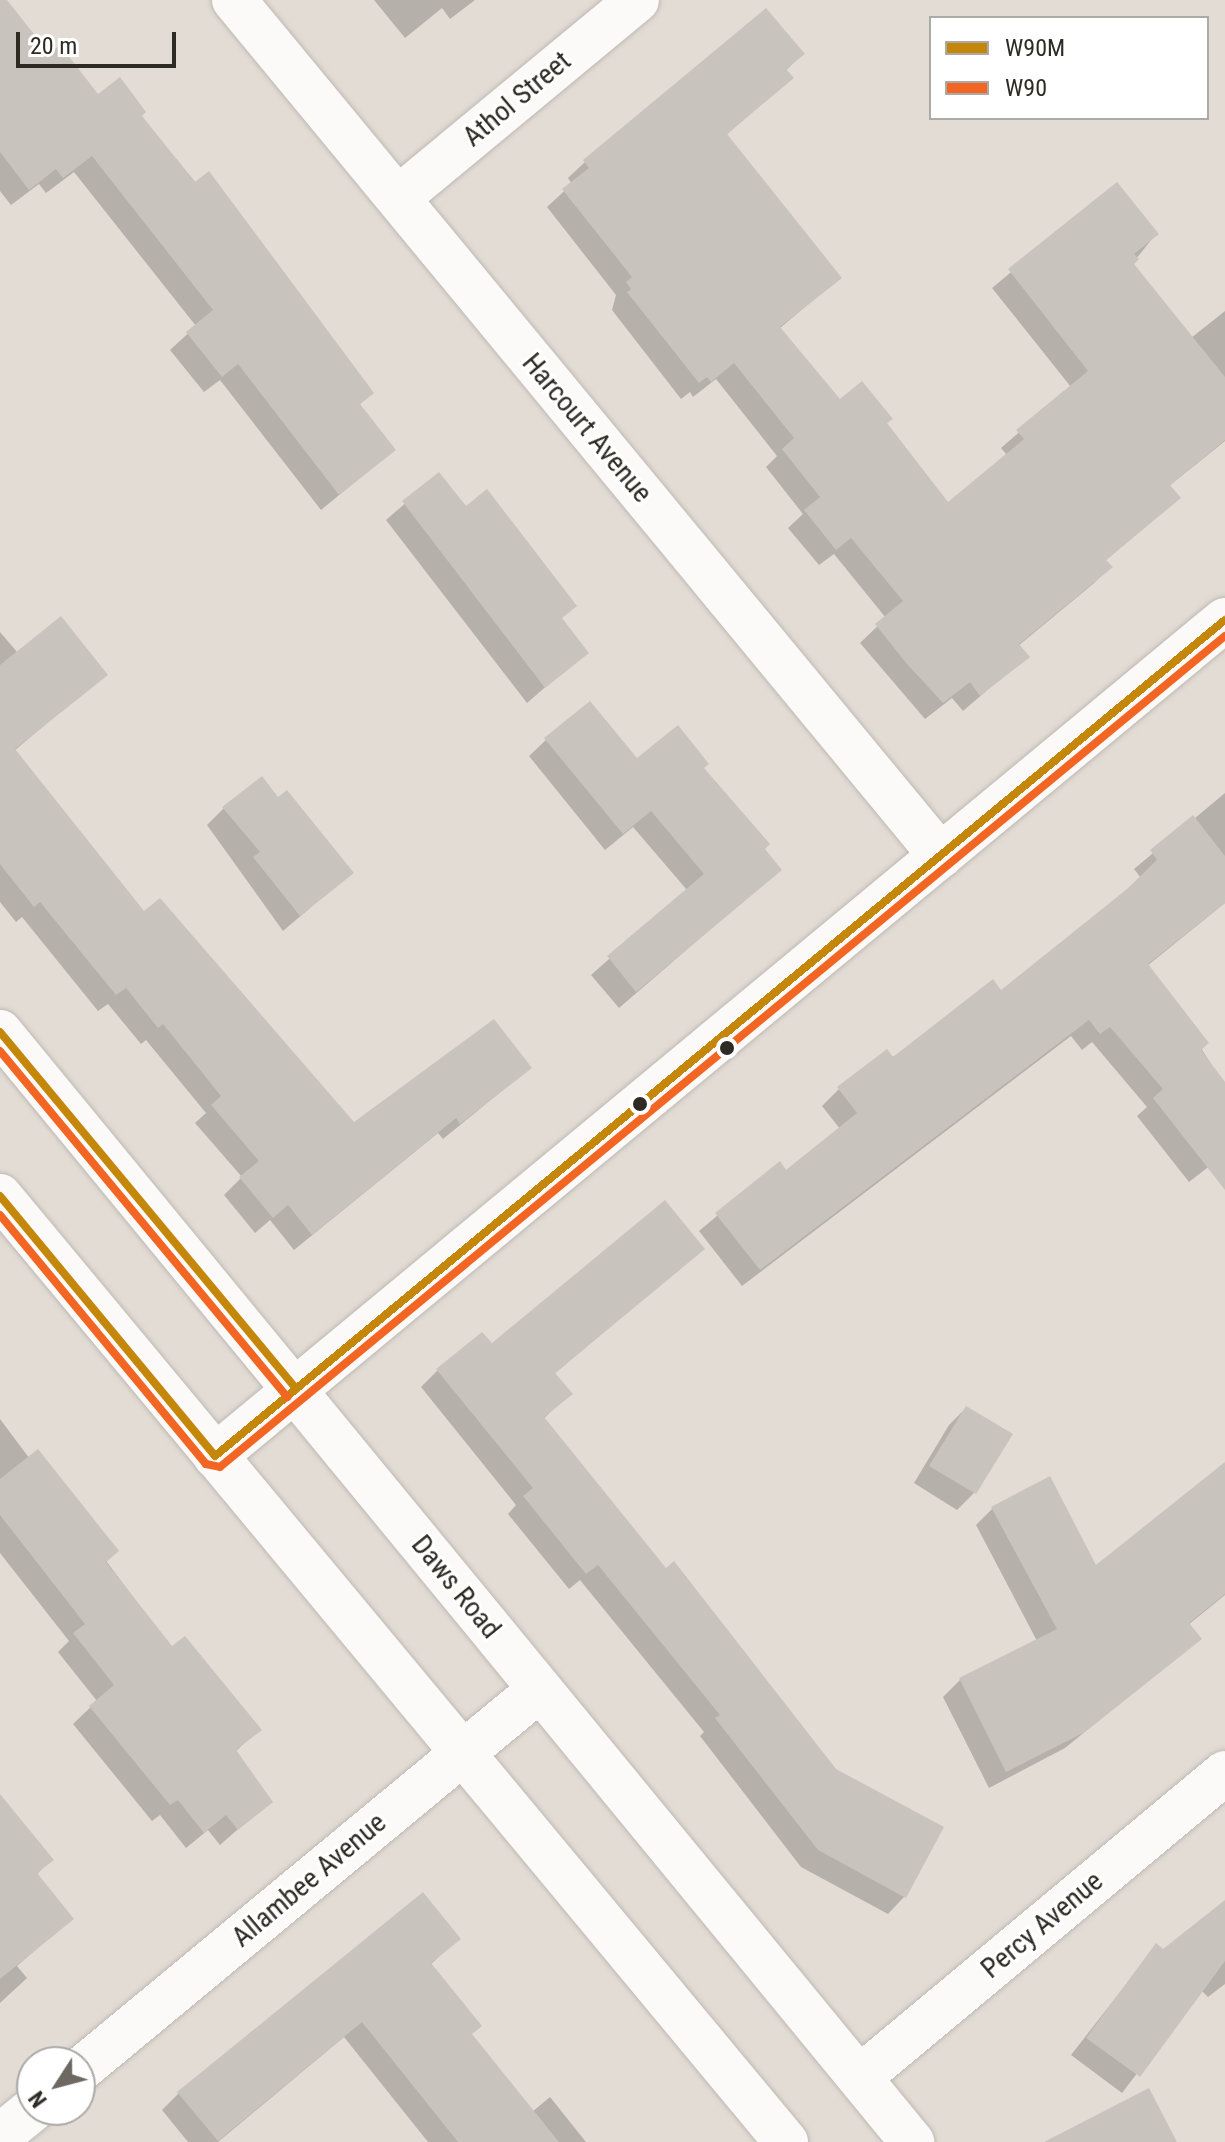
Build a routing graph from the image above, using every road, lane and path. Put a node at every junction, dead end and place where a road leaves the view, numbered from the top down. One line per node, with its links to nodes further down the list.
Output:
1 (234, 0): 3 (street, Harcourt Avenue)
2 (637, 0): 3 (street, Athol Street)
3 (398, 198): 5 (street, Harcourt Avenue)
4 (1225, 620): 5 (street)
5 (941, 856): 8 (street)
6 (0, 1032): 8 (street, Daws Road)
7 (0, 1196): 9 (street)
8 (296, 1389): 9 (street); 10 (street, Daws Road)
9 (215, 1456): 11 (street)
10 (539, 1690): 11 (street, Allambee Avenue); 14 (street, Daws Road)
11 (461, 1755): 13 (street, Allambee Avenue); 17 (street)
12 (1225, 1773): 14 (street, Percy Avenue)
13 (96, 2057)
14 (860, 2077): 18 (street, Daws Road)
15 (16, 2123): 16 (street)
16 (0, 2136)
17 (786, 2142)
18 (912, 2142)

